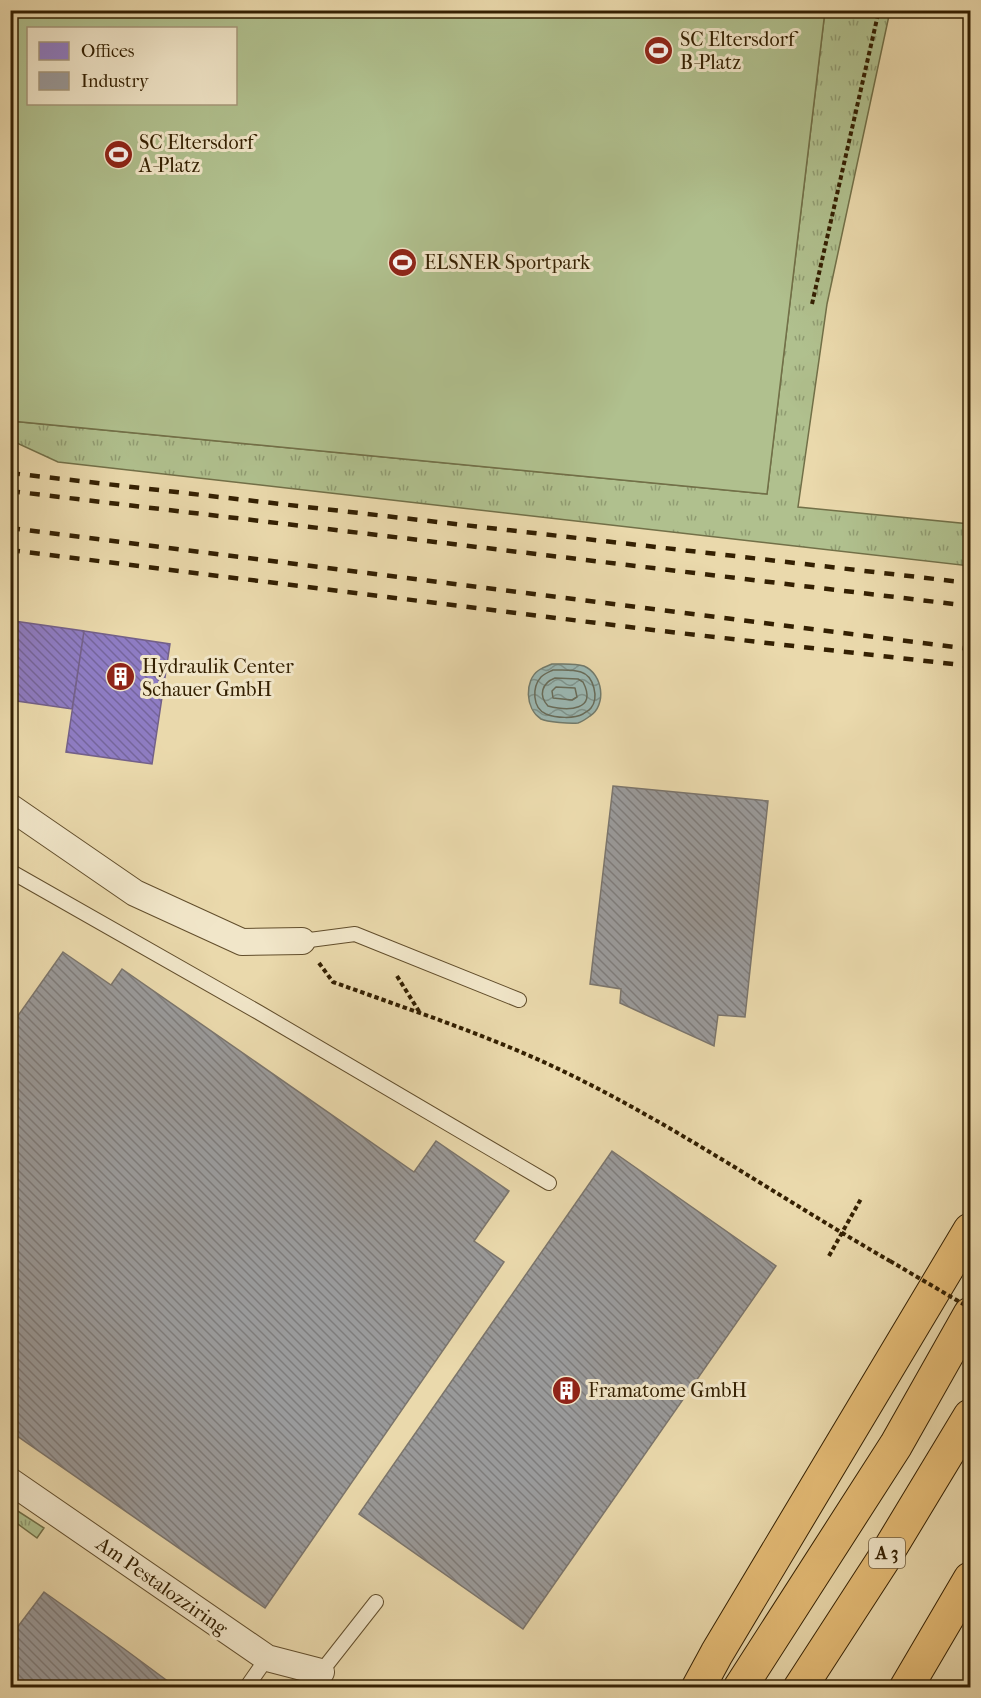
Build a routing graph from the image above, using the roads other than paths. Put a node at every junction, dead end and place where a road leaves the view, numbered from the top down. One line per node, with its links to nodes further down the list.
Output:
1 (10, 807): 3 (street)
2 (10, 871): 5 (lane)
3 (302, 941): 4 (lane)
4 (519, 999)
5 (549, 1183)
6 (970, 1230): 15 (highway)
7 (970, 1314): 16 (highway)
8 (970, 1416): 17 (highway, A 3)
9 (10, 1481): 12 (street, Am Pestalozziring)
10 (970, 1579): 18 (highway)
11 (376, 1602): 13 (lane)
12 (267, 1658): 13 (street, Am Pestalozziring); 14 (lane)
13 (321, 1672)
14 (246, 1688)
15 (698, 1688)
16 (740, 1688)
17 (800, 1688)
18 (906, 1688)

